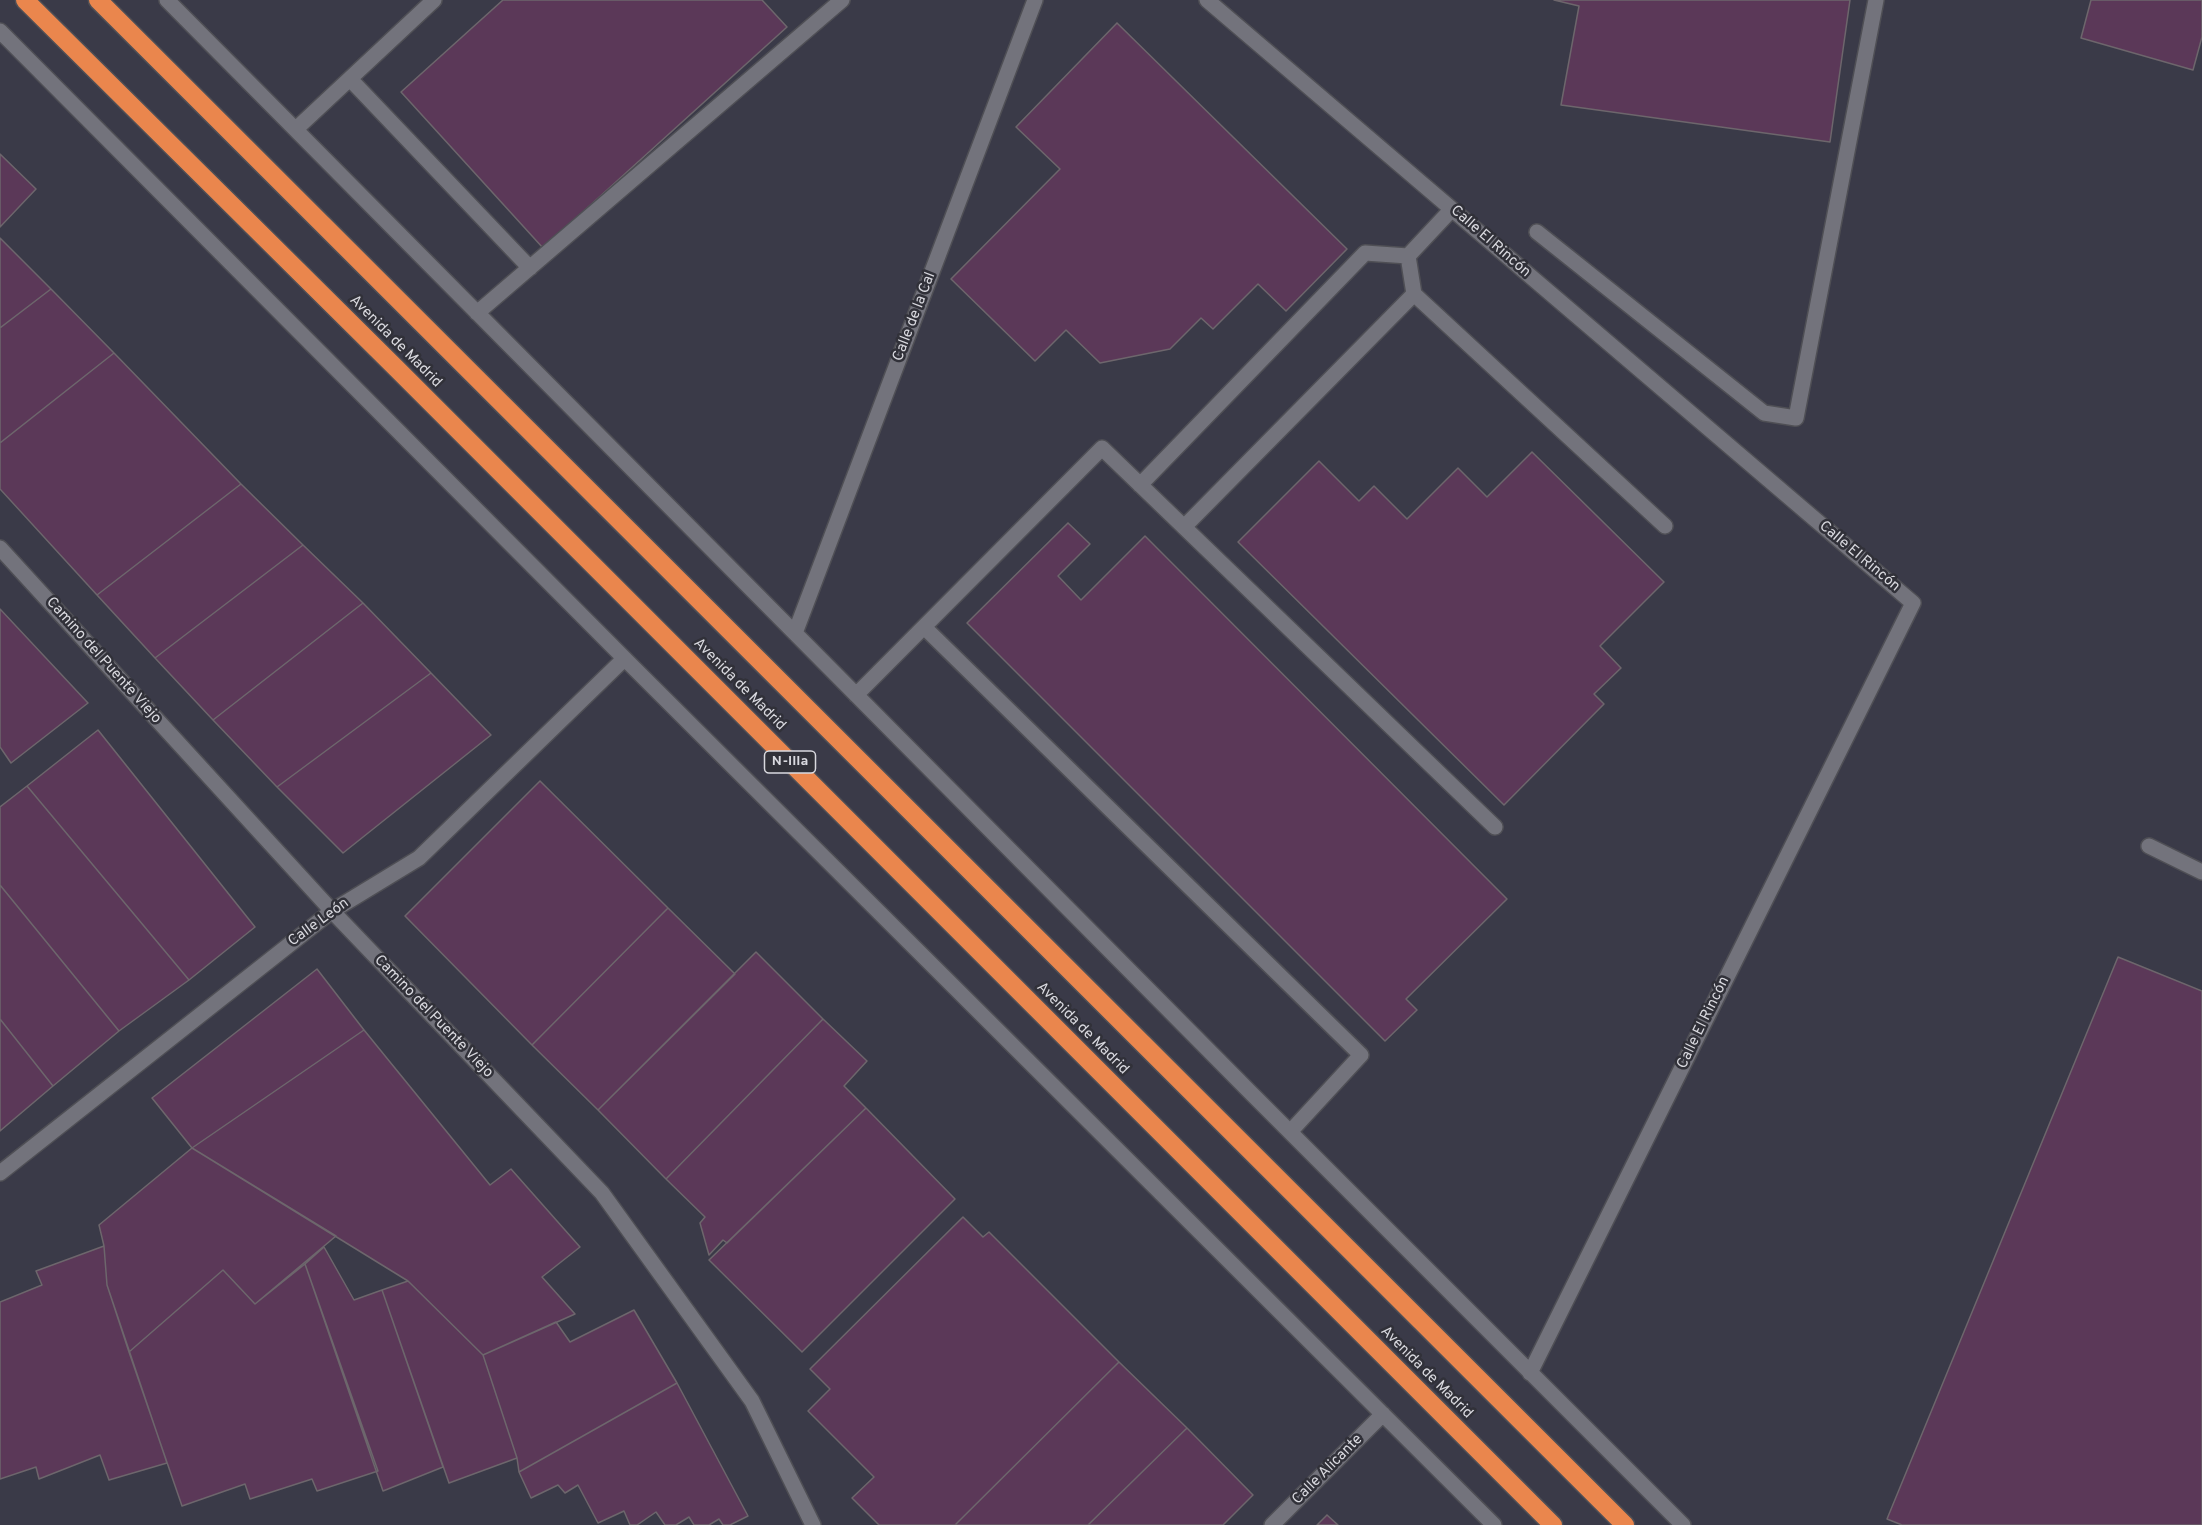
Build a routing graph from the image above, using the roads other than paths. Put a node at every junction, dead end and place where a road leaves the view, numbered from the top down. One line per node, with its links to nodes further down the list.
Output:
1 (25, 0): 37 (highway, Avenida de Madrid / N-IIIa)
2 (98, 0): 38 (highway)
3 (167, 0): 11 (street)
4 (434, 0): 10 (street)
5 (842, 0): 15 (street)
6 (1035, 0): 23 (street, Calle de la Cal)
7 (1207, 0): 12 (street, Calle El Rincón)
8 (1876, 0): 13 (street)
9 (0, 31): 24 (street)
10 (350, 78): 11 (street); 15 (street)
11 (296, 129): 17 (street)
12 (1452, 209): 14 (street); 32 (street, Calle El Rincón)
13 (1537, 232)
14 (1408, 256): 16 (street); 18 (street)
15 (530, 268): 17 (street)
16 (1414, 294): 19 (street); 20 (street)
17 (477, 313): 23 (street)
18 (1140, 485): 20 (street); 22 (street)
19 (1665, 526)
20 (1184, 527): 26 (street)
21 (0, 548): 29 (street, Camino del Puente Viejo)
22 (924, 627): 25 (street); 30 (street)
23 (795, 633): 25 (street)
24 (624, 659): 29 (street, Calle León); 33 (street)
25 (856, 695): 30 (street)
26 (1495, 827)
27 (2150, 846): 28 (street)
28 (2202, 872)
29 (332, 911): 31 (street, Calle León); 34 (street, Camino del Puente Viejo)
30 (1290, 1132): 32 (street)
31 (0, 1173)
32 (1530, 1372): 39 (street)
33 (1383, 1414): 35 (street, Calle Alicante); 36 (street)
34 (813, 1525)
35 (1272, 1525)
36 (1494, 1525)
37 (1553, 1525)
38 (1625, 1525)
39 (1683, 1525)

